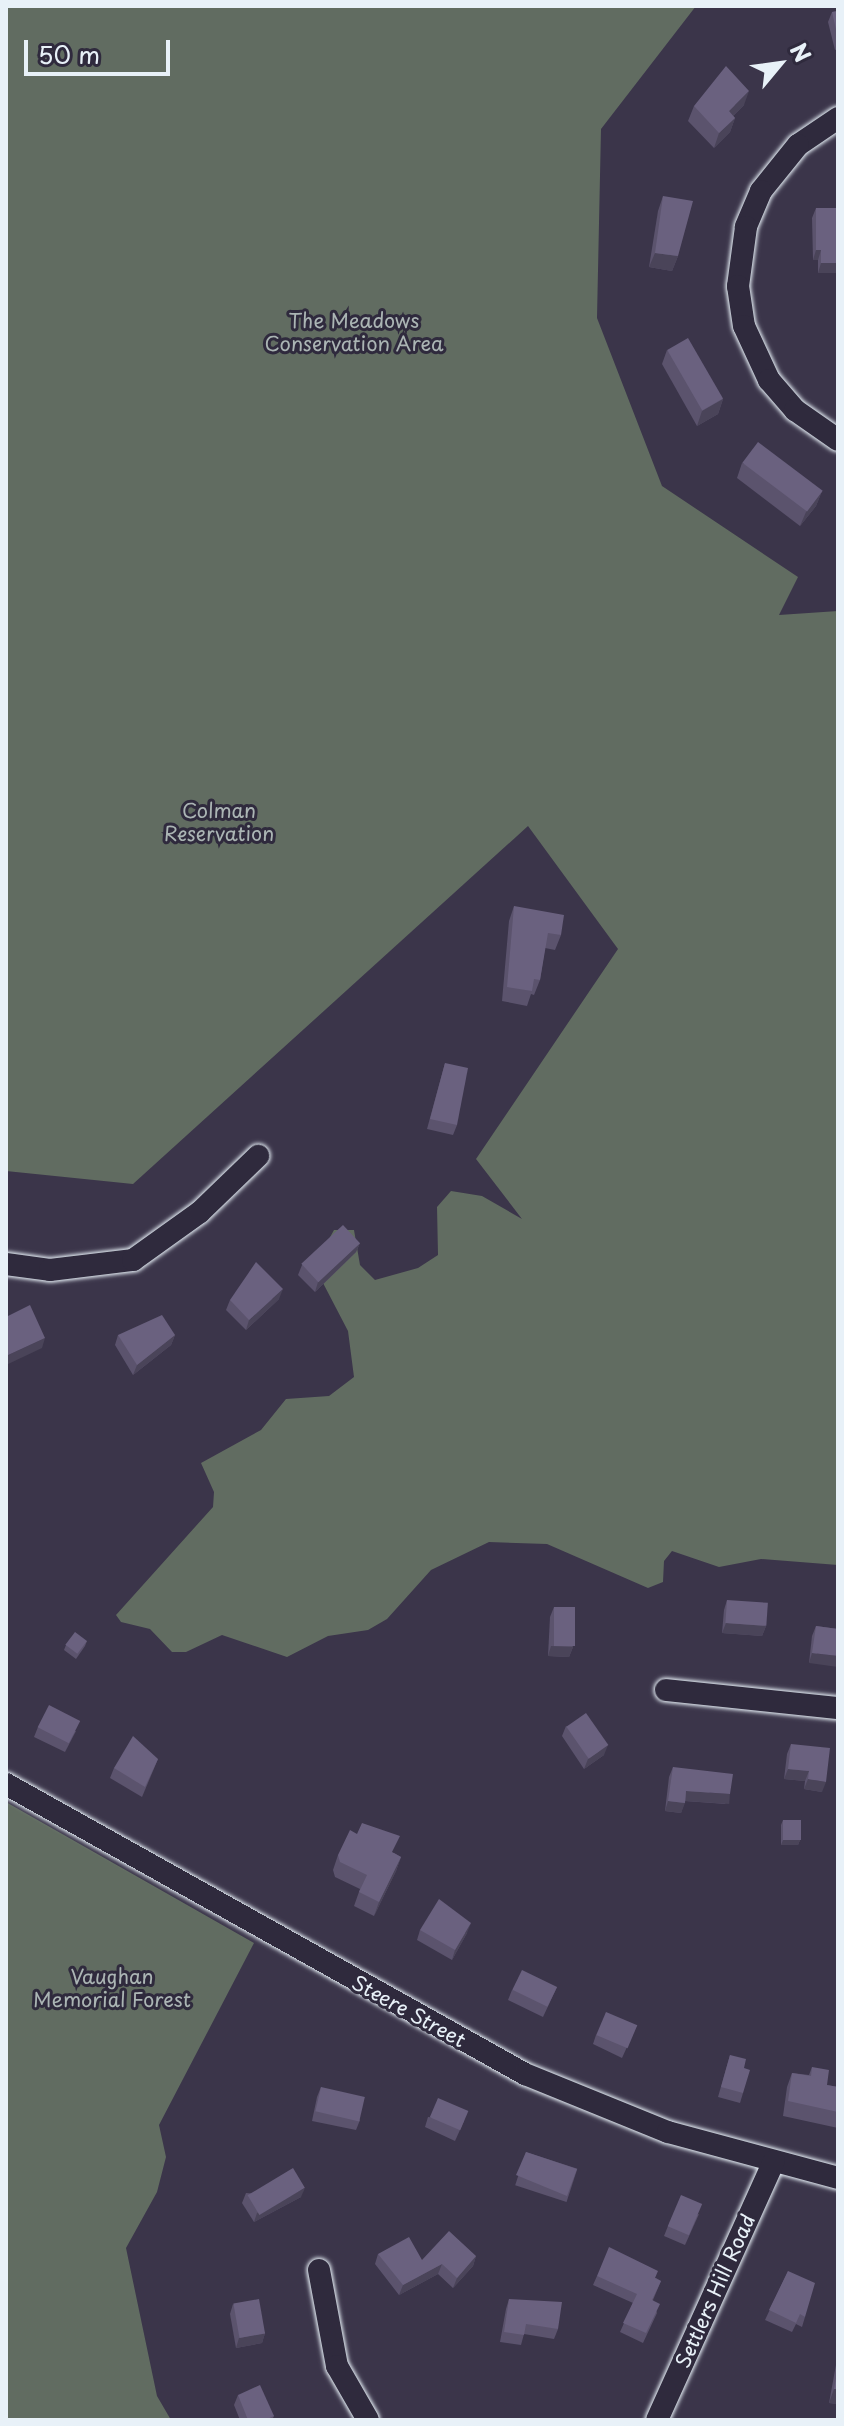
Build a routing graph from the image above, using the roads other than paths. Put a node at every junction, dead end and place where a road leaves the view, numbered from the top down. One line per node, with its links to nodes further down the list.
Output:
1 (838, 118): 2 (street)
2 (838, 440)
3 (258, 1156): 4 (street)
4 (6, 1264)
5 (666, 1690): 6 (street)
6 (838, 1708)
7 (6, 1784): 8 (street, Steere Street)
8 (774, 2161): 9 (street, Steere Street); 12 (street, Settlers Hill Road)
9 (838, 2178)
10 (319, 2270): 11 (street)
11 (368, 2420)
12 (657, 2420)

